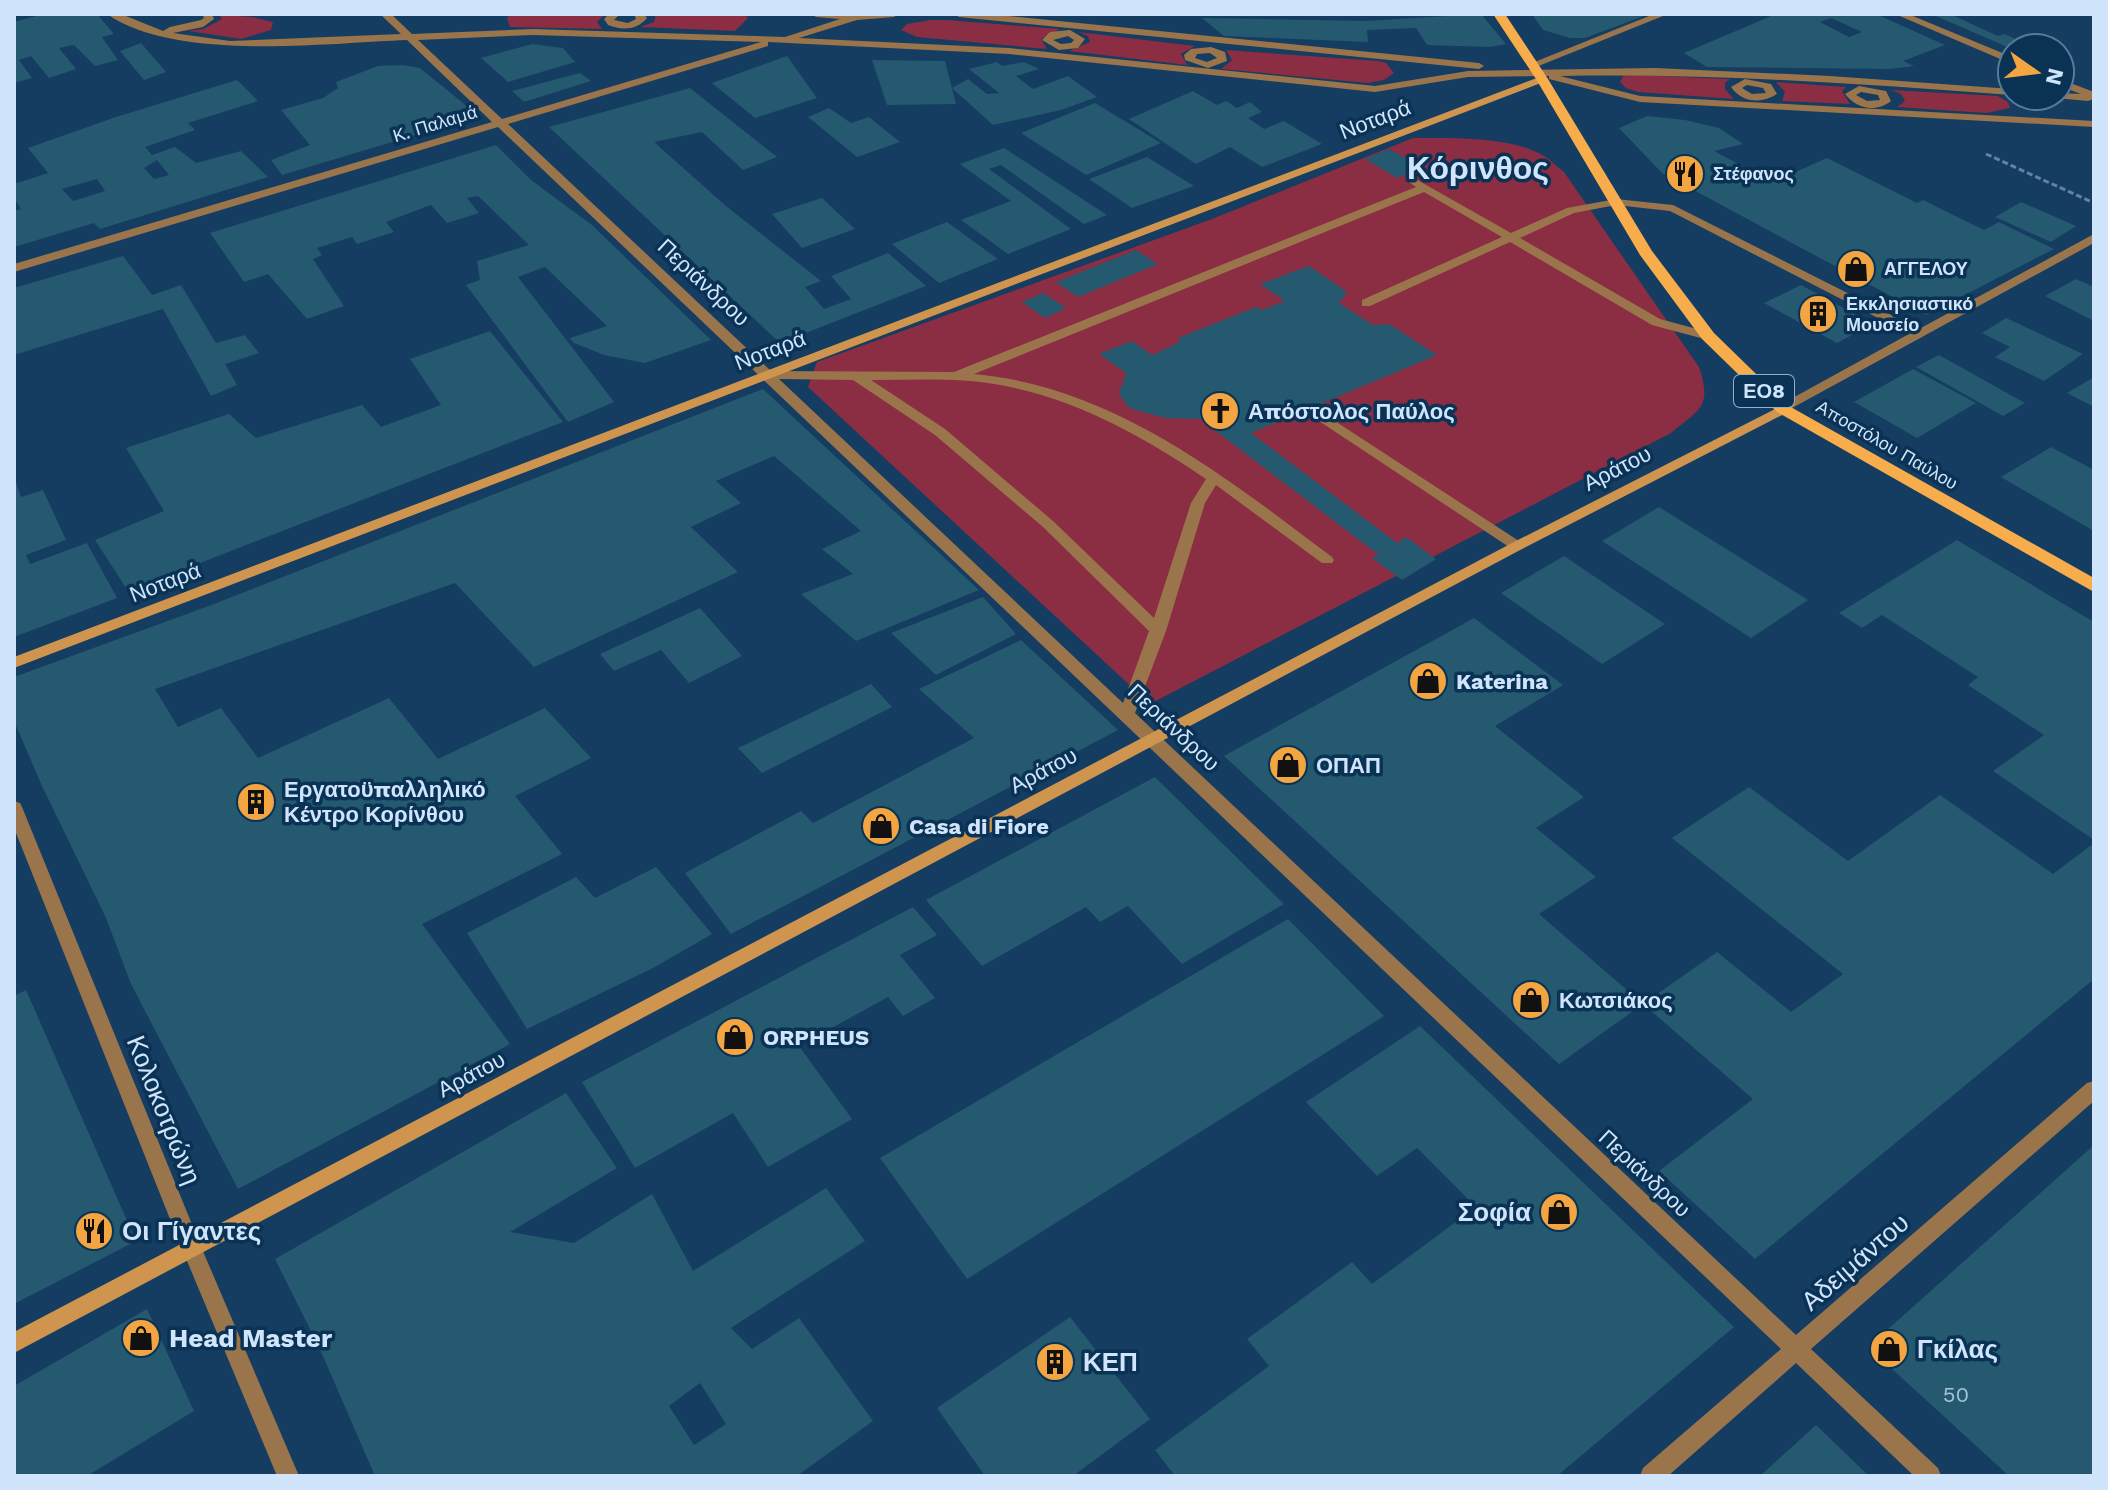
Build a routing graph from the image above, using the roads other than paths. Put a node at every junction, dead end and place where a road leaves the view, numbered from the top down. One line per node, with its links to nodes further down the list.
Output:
1 (112, 14): 16 (street)
2 (207, 14): 13 (street)
3 (385, 14): 17 (street, Περιάνδρου)
4 (615, 14): 15 (street)
5 (639, 14): 15 (street)
6 (816, 14): 12 (street)
7 (894, 14): 12 (street)
8 (959, 14): 14 (street)
9 (1499, 14): 23 (main road, ΕΟ8)
10 (1663, 14): 23 (street, Νοταρά)
11 (1900, 14): 21 (street)
12 (862, 15): 18 (street, Κ. Παλαμά)
13 (180, 20): 16 (street)
14 (1070, 28): 19 (street); 20 (street)
15 (616, 30): 17 (street); 18 (street)
16 (161, 34): 17 (street)
17 (407, 35): 29 (street, Περιάνδρου)
18 (775, 41): 20 (street); 29 (street, Κ. Παλαμά)
19 (1214, 46): 22 (street); 22 (street); 23 (street)
20 (1057, 52): 22 (street)
21 (1996, 54)
22 (1200, 69): 23 (street)
23 (1536, 72): 24 (street); 27 (street); 33 (main road, Αποστόλου Παύλου / ΕΟ8); 40 (street, Νοταρά)
24 (1750, 78): 25 (street); 27 (street); 27 (street)
25 (1863, 85): 26 (street); 28 (street); 28 (street)
26 (1996, 91)
27 (1754, 102): 28 (street)
28 (1872, 109): 30 (street)
29 (500, 123): 36 (street, Κ. Παλαμά); 40 (street, Περιάνδρου)
30 (2094, 124)
31 (1412, 180): 32 (street)
32 (1425, 187): 34 (street); 42 (street)
33 (1616, 202): 34 (street); 38 (street); 39 (main road, Αποστόλου Παύλου / ΕΟ8)
34 (1511, 237): 37 (street); 39 (street)
35 (2094, 238): 38 (street, Αράτου)
36 (14, 268)
37 (1366, 303)
38 (1918, 334): 43 (street, Αράτου)
39 (1708, 336): 43 (main road, Αποστόλου Παύλου / ΕΟ8)
40 (767, 375): 41 (street); 50 (street, Νοταρά); 51 (street, Περιάνδρου)
41 (857, 376): 42 (street); 49 (street)
42 (958, 376): 45 (street)
43 (1783, 409): 46 (street, Αράτου); 48 (main road, Αποστόλου Παύλου / ΕΟ8)
44 (1318, 414): 46 (street)
45 (1215, 476): 47 (street); 49 (street)
46 (1517, 546): 52 (street, Αράτου)
47 (1327, 560)
48 (2094, 586)
49 (1158, 631): 51 (street)
50 (14, 663)
51 (1126, 715): 52 (street, Περιάνδρου)
52 (1153, 740): 55 (street, Αράτου); 57 (street, Περιάνδρου)
53 (14, 807): 55 (street, Κολοκοτρώνη)
54 (2094, 1089): 57 (street, Αδειμάντου)
55 (192, 1249): 56 (street, Αράτου); 58 (street, Κολοκοτρώνη)
56 (14, 1343)
57 (1798, 1351): 59 (street, Αδειμάντου); 60 (street, Περιάνδρου)
58 (288, 1476)
59 (1651, 1476)
60 (1930, 1476)

